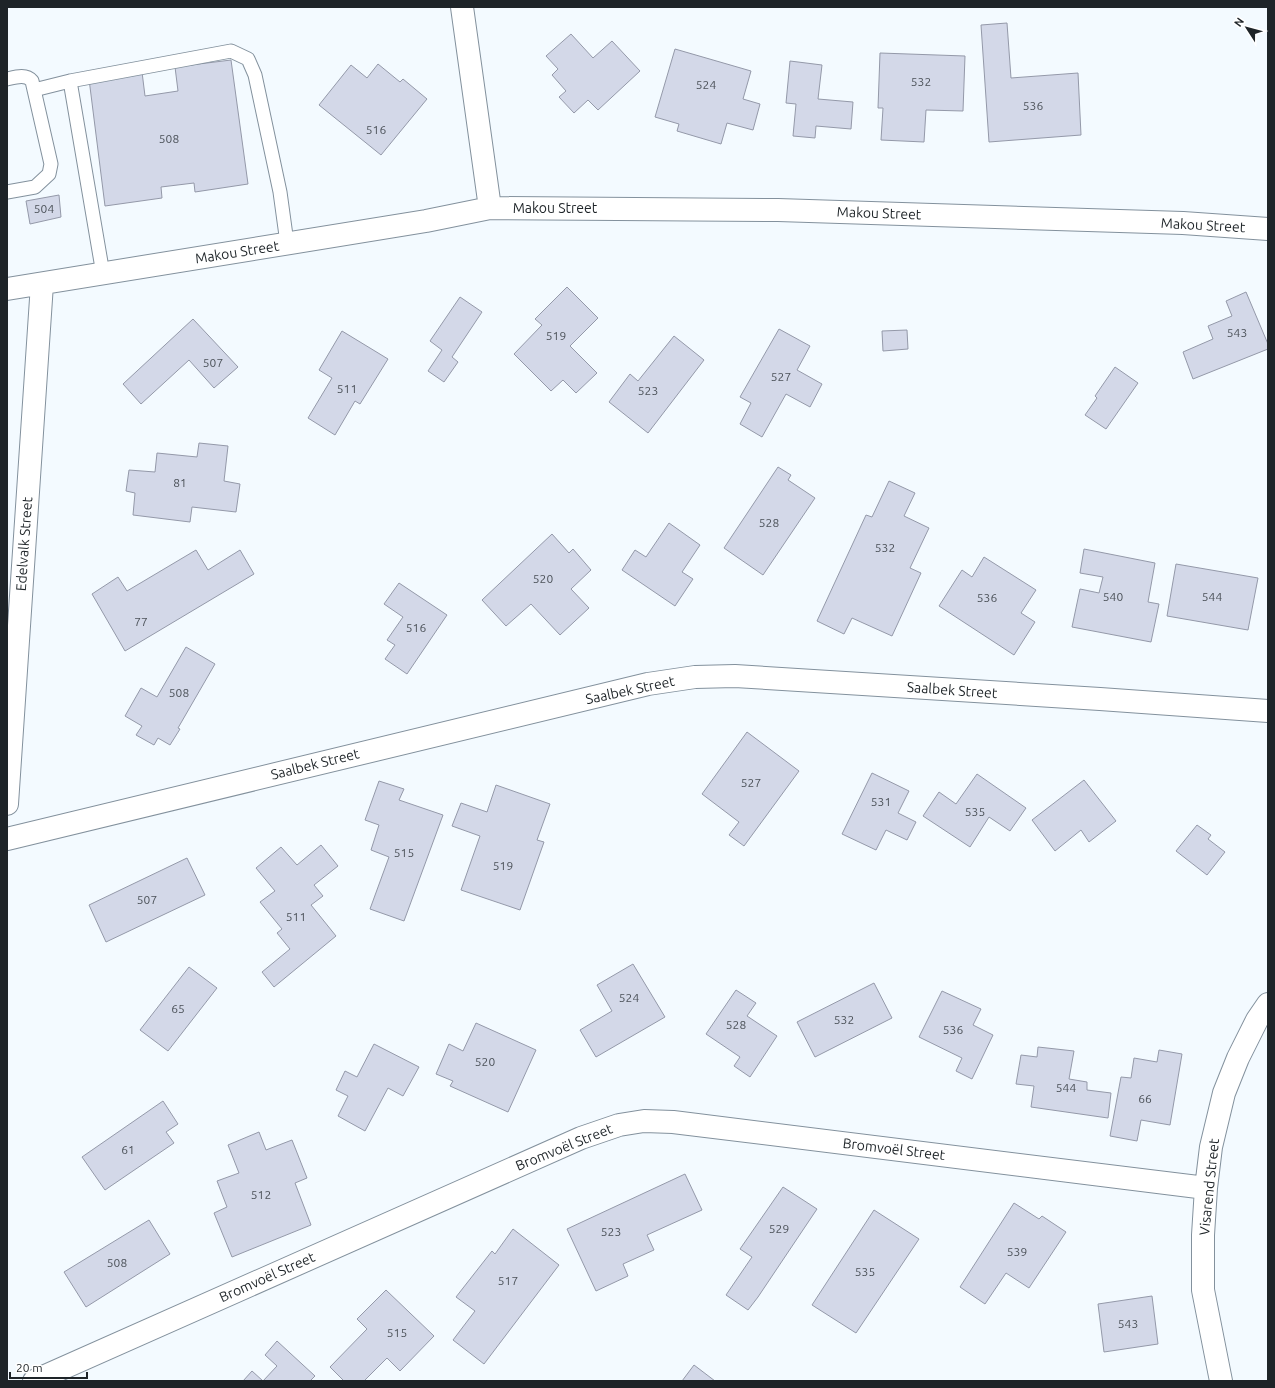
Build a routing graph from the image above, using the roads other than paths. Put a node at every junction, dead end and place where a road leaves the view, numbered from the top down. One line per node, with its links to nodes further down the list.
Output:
1 (462, 7): 6 (street)
2 (7, 78): 4 (lane)
3 (70, 81): 4 (lane); 8 (lane); 9 (lane)
4 (34, 90): 5 (lane)
5 (7, 192)
6 (490, 208): 7 (street, Makou Street); 8 (street, Makou Street)
7 (1268, 229)
8 (287, 243): 9 (street, Makou Street)
9 (102, 274): 10 (street, Makou Street)
10 (42, 284): 11 (street, Makou Street); 13 (street, Edelvalk Street)
11 (7, 289)
12 (1268, 711): 14 (street, Saalbek Street)
13 (7, 804)
14 (7, 839)
15 (1268, 1004): 16 (street, Visarend Street)
16 (1206, 1188): 17 (street, Bromvoël Street); 18 (street, Visarend Street)
17 (34, 1381)
18 (1221, 1381)

